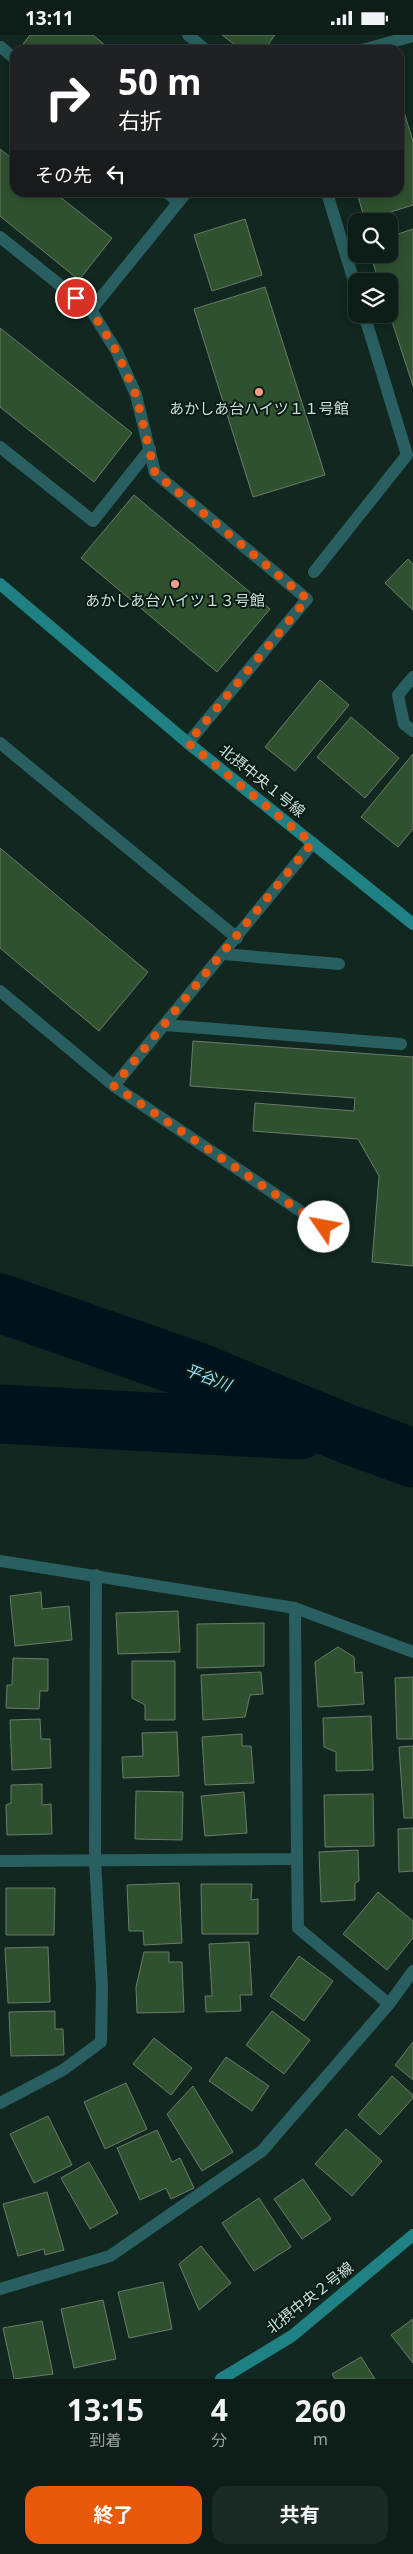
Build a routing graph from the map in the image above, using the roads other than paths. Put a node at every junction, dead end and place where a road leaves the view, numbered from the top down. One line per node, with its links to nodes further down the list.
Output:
1 (188, 35): 3 (street)
2 (406, 36): 4 (street)
3 (200, 45)
4 (378, 45)
5 (1, 47): 6 (street)
6 (10, 55)
7 (182, 197): 11 (street)
8 (329, 197): 10 (street)
9 (0, 237): 11 (street)
10 (352, 273)
11 (91, 310): 14 (street)
12 (367, 323): 15 (street)
13 (0, 447): 14 (street)
14 (150, 449): 20 (street)
15 (314, 572)
16 (0, 585): 20 (street, 北摂中央１号線)
17 (413, 677): 18 (street)
18 (413, 731)
19 (0, 743): 23 (street)
20 (188, 743): 21 (street, 北摂中央１号線)
21 (312, 843): 22 (street, 北摂中央１号線); 23 (street)
22 (413, 924)
23 (237, 938): 24 (street)
24 (223, 954): 25 (street); 27 (street)
25 (340, 964)
26 (0, 991): 29 (street)
27 (165, 1025): 28 (street); 29 (street)
28 (401, 1044)
29 (114, 1086): 30 (street)
30 (324, 1227)
31 (0, 1561): 32 (street)
32 (96, 1575): 33 (street); 36 (street)
33 (295, 1608): 34 (street); 35 (street)
34 (413, 1652)
35 (297, 1859): 36 (street); 39 (street)
36 (95, 1860): 37 (street); 40 (street)
37 (0, 1861)
38 (413, 1971): 39 (street)
39 (389, 2004): 42 (street)
40 (0, 2103)
41 (413, 2235): 43 (street, 北摂中央２号線)
42 (0, 2289)
43 (221, 2379)

